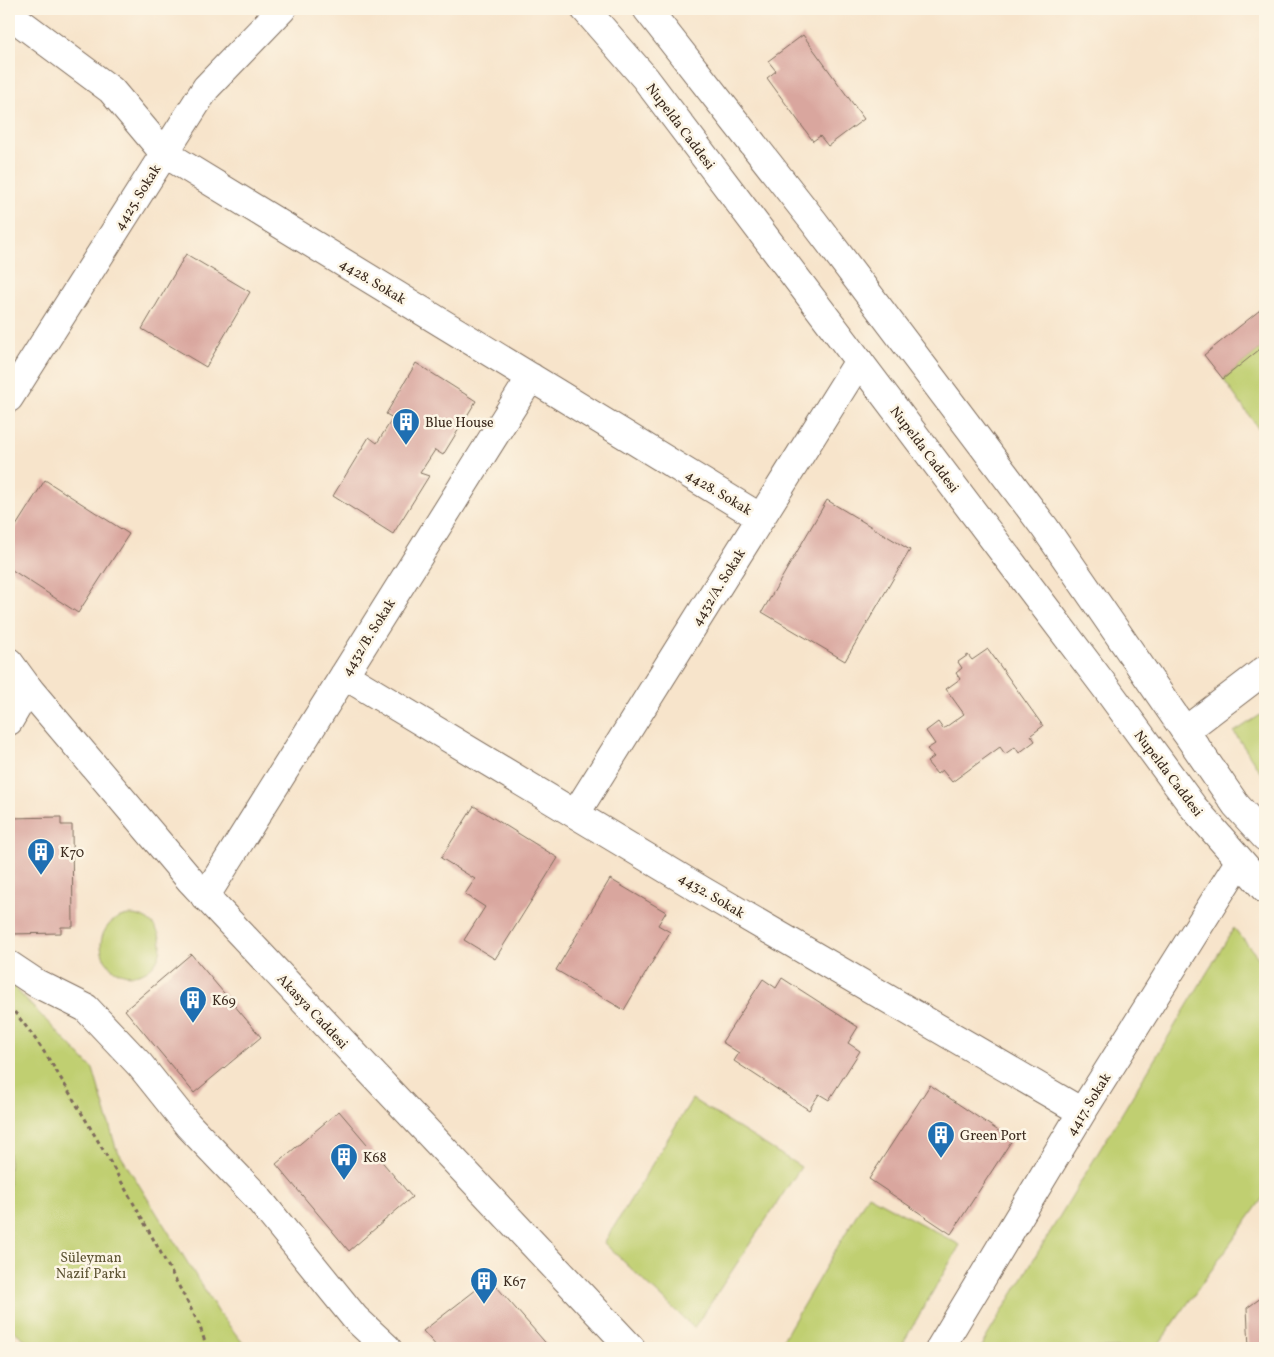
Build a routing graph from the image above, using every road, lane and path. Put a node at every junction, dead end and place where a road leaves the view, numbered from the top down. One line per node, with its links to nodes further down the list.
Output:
1 (282, 9): 5 (street, 4425. Sokak)
2 (585, 9): 6 (street, Nupelda Caddesi)
3 (647, 9): 15 (street)
4 (9, 14): 5 (street, 4428. Sokak)
5 (164, 153): 7 (street, 4428. Sokak); 8 (street, 4425. Sokak)
6 (859, 361): 9 (street, 4432/A. Sokak); 18 (street, Nupelda Caddesi)
7 (532, 378): 9 (street, 4428. Sokak); 12 (street, 4432/B. Sokak)
8 (9, 398)
9 (761, 518): 16 (street, 4432/A. Sokak)
10 (9, 662): 13 (street, Akasya Caddesi)
11 (1265, 670): 15 (street)
12 (344, 676): 16 (street, 4432. Sokak); 20 (street, 4432/B. Sokak)
13 (28, 688): 14 (street); 20 (street, Akasya Caddesi)
14 (9, 721)
15 (1184, 731): 17 (street)
16 (576, 813): 23 (street, 4432. Sokak)
17 (1265, 837)
18 (1239, 862): 19 (street, Nupelda Caddesi); 23 (street, 4417. Sokak)
19 (1265, 889)
20 (205, 897): 26 (street, Akasya Caddesi)
21 (9, 965): 25 (street)
22 (9, 1006): 24 (path)
23 (1082, 1112): 27 (street, 4417. Sokak)
24 (205, 1348)
25 (387, 1348)
26 (631, 1348)
27 (940, 1348)

